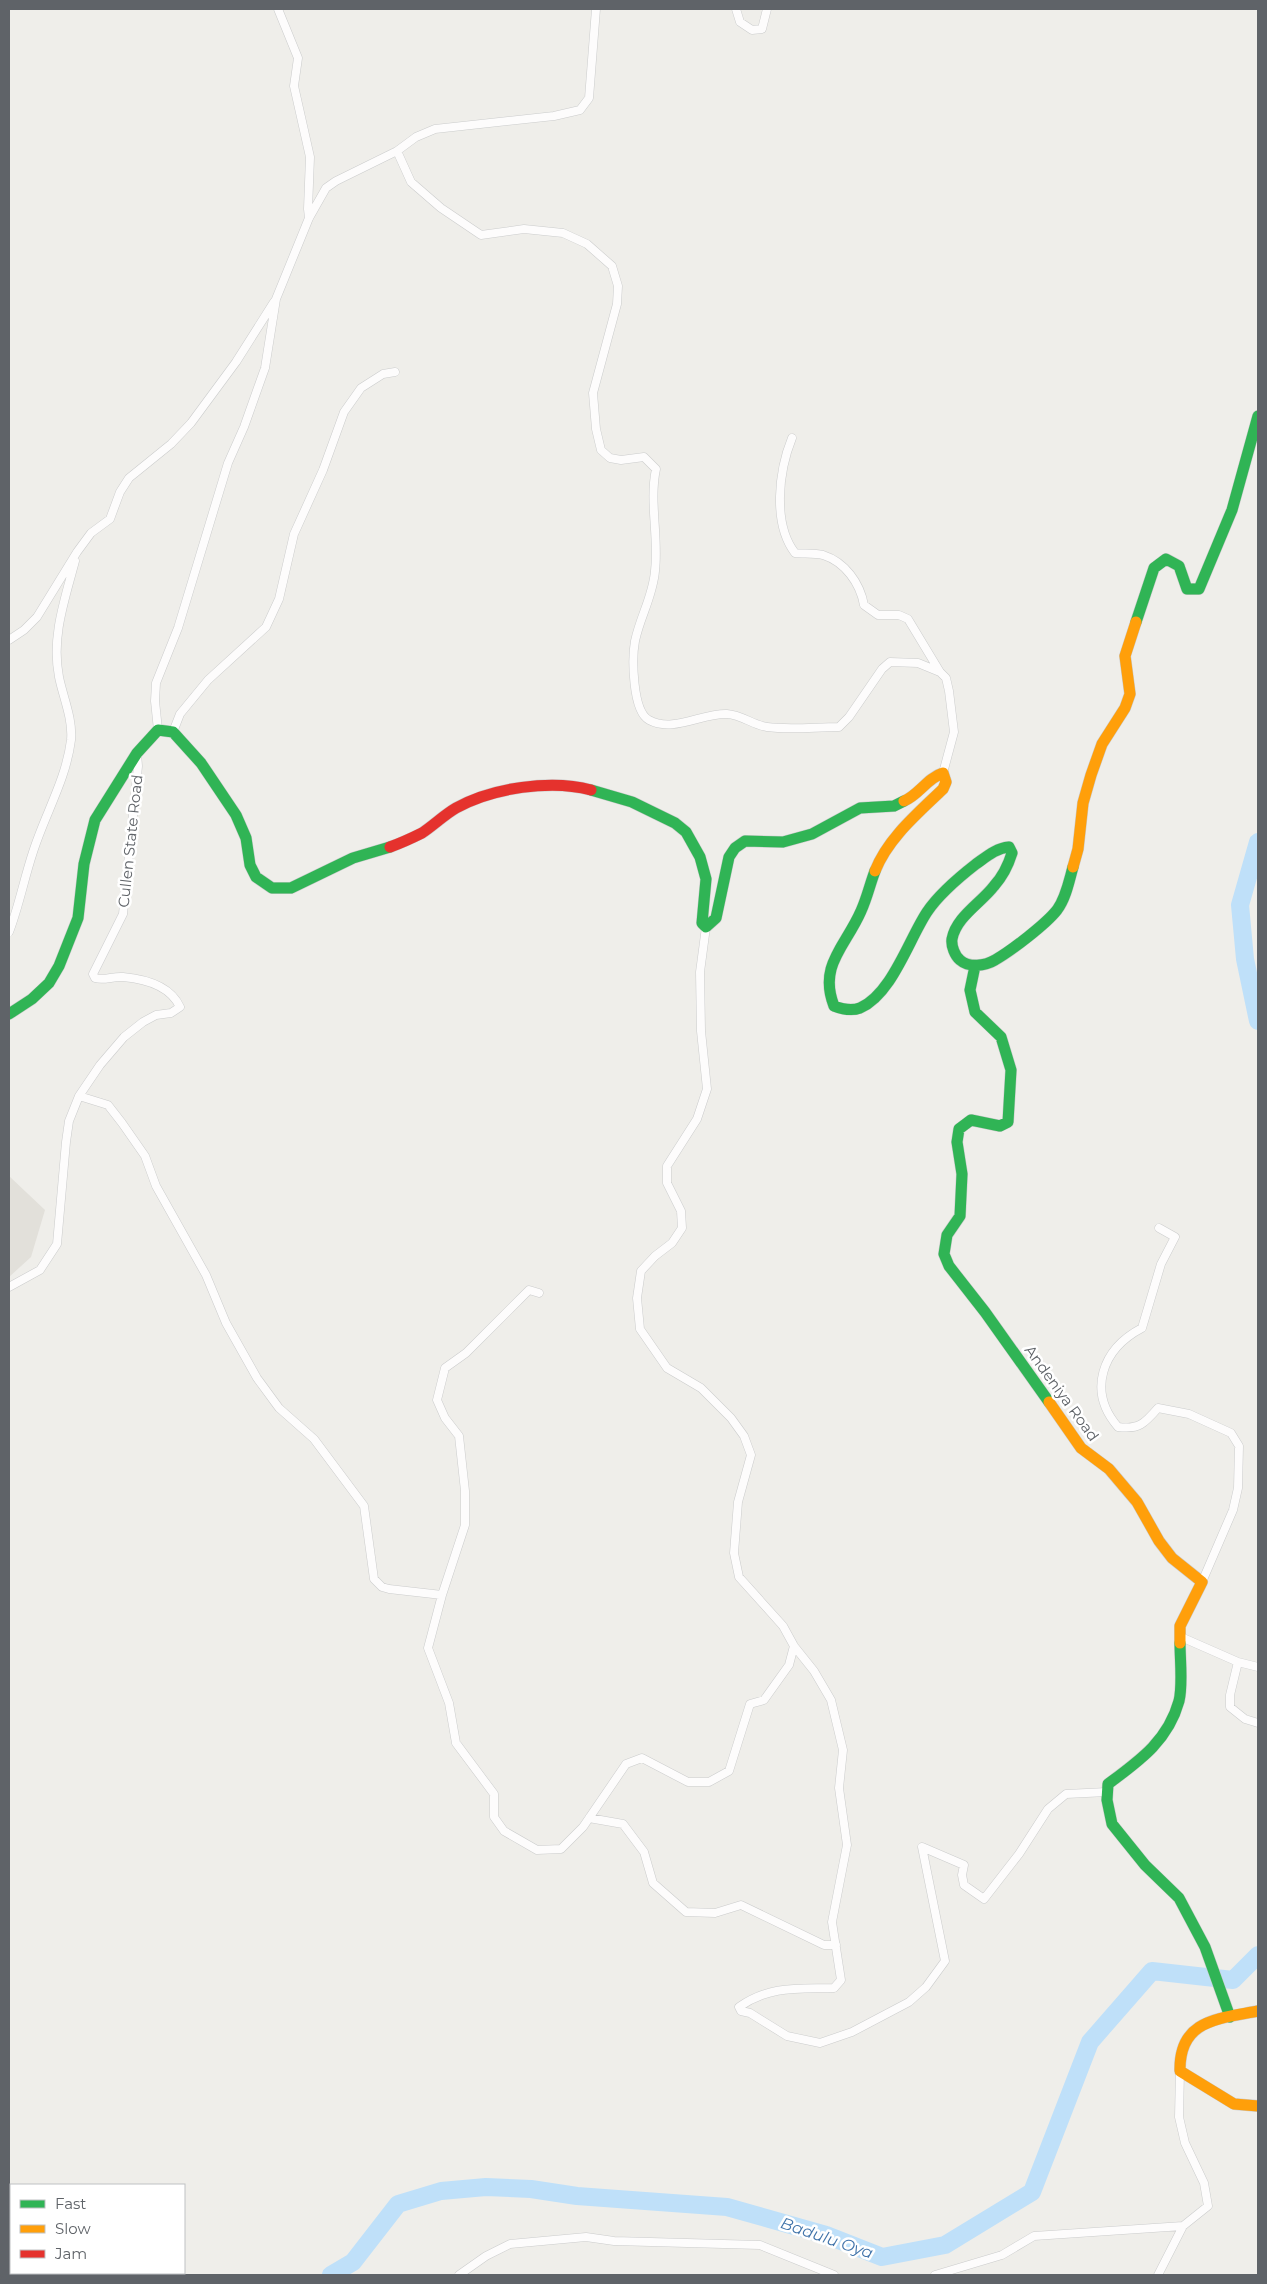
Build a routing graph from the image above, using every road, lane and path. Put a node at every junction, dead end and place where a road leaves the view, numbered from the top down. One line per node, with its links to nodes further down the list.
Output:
1 (278, 9): 6 (street)
2 (596, 9): 5 (street)
3 (736, 9): 4 (street)
4 (767, 9)
5 (397, 150): 6 (street); 13 (street)
6 (309, 218): 7 (street)
7 (276, 299): 11 (street); 14 (street)
8 (395, 372): 15 (street)
9 (1258, 416): 20 (street)
10 (792, 438): 13 (street)
11 (77, 552): 12 (street); 19 (street)
12 (9, 640)
13 (940, 672): 17 (street)
14 (158, 730): 15 (street); 16 (street)
15 (173, 732): 18 (street)
16 (136, 753): 21 (street); 22 (street, Cullen State Road)
17 (943, 773): 18 (street); 20 (street)
18 (706, 927): 29 (street)
19 (9, 932)
20 (975, 966): 26 (street, Andeniya Road)
21 (9, 1014)
22 (79, 1096): 24 (street, Cullen State Road); 27 (street)
23 (1159, 1228): 26 (street)
24 (9, 1287)
25 (539, 1293): 27 (street)
26 (1202, 1582): 28 (street)
27 (442, 1595): 34 (street)
28 (1181, 1637): 30 (street); 33 (street)
29 (794, 1646): 34 (street); 35 (street)
30 (1238, 1662): 31 (street); 32 (street)
31 (1258, 1667)
32 (1258, 1723)
33 (1107, 1792): 35 (street); 37 (street)
34 (589, 1818): 35 (street)
35 (836, 1945)
36 (1258, 2011): 37 (street)
37 (1230, 2017): 38 (street)
38 (1180, 2071): 39 (street); 40 (street)
39 (1258, 2106)
40 (1183, 2226): 43 (street); 45 (street)
41 (459, 2275): 42 (street)
42 (834, 2275)
43 (935, 2275)
44 (1148, 2275): 45 (street)
45 (1158, 2275)

